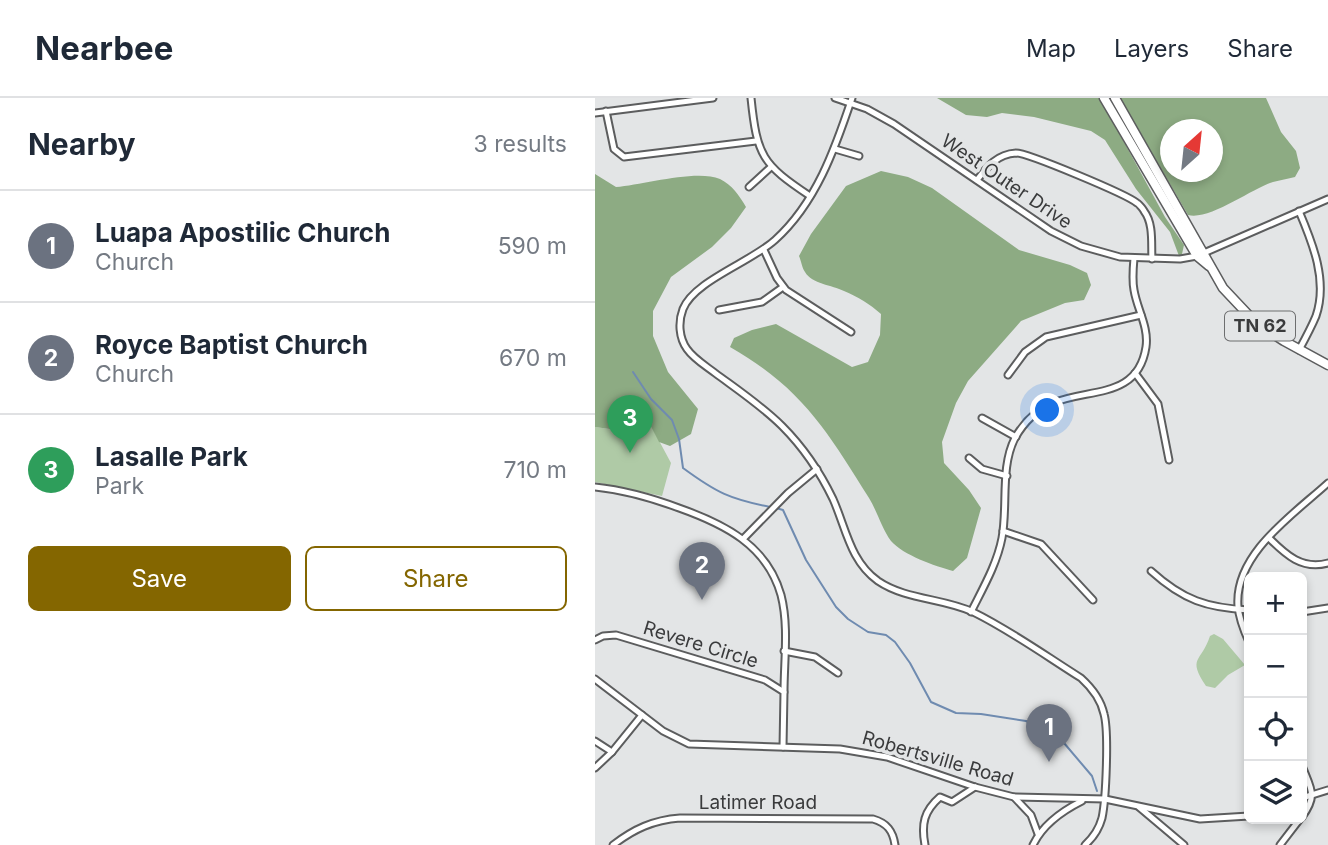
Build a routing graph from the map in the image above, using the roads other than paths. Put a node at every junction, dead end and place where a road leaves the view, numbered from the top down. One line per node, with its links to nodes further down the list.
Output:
1 (713, 98): 6 (street)
2 (751, 98): 10 (street)
3 (835, 98): 7 (street, West Outer Drive)
4 (1104, 98): 20 (highway)
5 (1115, 98): 20 (highway)
6 (688, 100): 8 (street)
7 (851, 100): 11 (street); 14 (street, West Outer Drive)
8 (607, 111): 9 (street); 10 (street)
9 (595, 113)
10 (756, 141): 13 (street)
11 (835, 149): 12 (street); 16 (street)
12 (859, 156)
13 (771, 167): 15 (street); 16 (street)
14 (977, 180): 21 (street, West Outer Drive); 22 (street)
15 (749, 187)
16 (810, 196): 19 (street)
17 (1328, 199): 18 (street, West Outer Drive)
18 (1300, 211): 20 (street, West Outer Drive); 27 (street)
19 (764, 250): 23 (street); 35 (street)
20 (1201, 254): 22 (street, West Outer Drive); 27 (highway, TN 62)
21 (1133, 258): 22 (street, West Outer Drive); 25 (street)
22 (1151, 259)
23 (783, 287): 24 (street); 26 (street)
24 (719, 310)
25 (1141, 315): 29 (street); 30 (street)
26 (851, 332)
27 (1299, 350): 28 (highway, TN 62)
28 (1328, 365)
29 (1135, 373): 32 (street); 34 (street)
30 (1008, 375)
31 (982, 418): 32 (street)
32 (1016, 438): 36 (street)
33 (969, 458): 36 (street)
34 (1169, 460)
35 (817, 470): 40 (street); 49 (street)
36 (1007, 477): 39 (street)
37 (1328, 483): 41 (street)
38 (595, 487): 40 (street)
39 (1003, 531): 44 (street); 49 (street)
40 (744, 538): 52 (street)
41 (1269, 538): 42 (street); 46 (street)
42 (1328, 562)
43 (1151, 570): 46 (street)
44 (1093, 600)
45 (1328, 608): 48 (street)
46 (1238, 609): 47 (street); 50 (street)
47 (1244, 610)
48 (1307, 611)
49 (971, 612): 68 (street)
50 (1247, 635)
51 (595, 640): 55 (street, Revere Circle)
52 (784, 651): 53 (street); 55 (street)
53 (838, 673)
54 (595, 679): 56 (street, Robertsville Road)
55 (784, 692): 58 (street)
56 (642, 715): 58 (street, Robertsville Road); 59 (street)
57 (595, 741): 59 (street)
58 (783, 747): 62 (street, Robertsville Road)
59 (613, 752): 60 (street)
60 (595, 768)
61 (1307, 779): 64 (street)
62 (975, 787): 66 (street, Robertsville Road); 76 (street)
63 (1328, 790): 64 (street)
64 (1313, 794): 65 (street); 70 (street)
65 (1307, 796)
66 (1014, 797): 67 (street, Robertsville Road); 73 (street)
67 (1085, 799): 68 (street, Robertsville Road); 73 (street)
68 (1105, 799): 69 (street, Robertsville Road); 78 (street)
69 (1137, 805): 71 (street, Robertsville Road); 79 (street)
70 (1307, 808)
71 (1244, 816)
72 (1296, 824): 80 (street)
73 (1038, 834): 77 (street)
74 (613, 845): 75 (street, Latimer Road)
75 (895, 845)
76 (925, 845)
77 (1033, 845)
78 (1086, 845)
79 (1185, 845)
80 (1280, 845)

